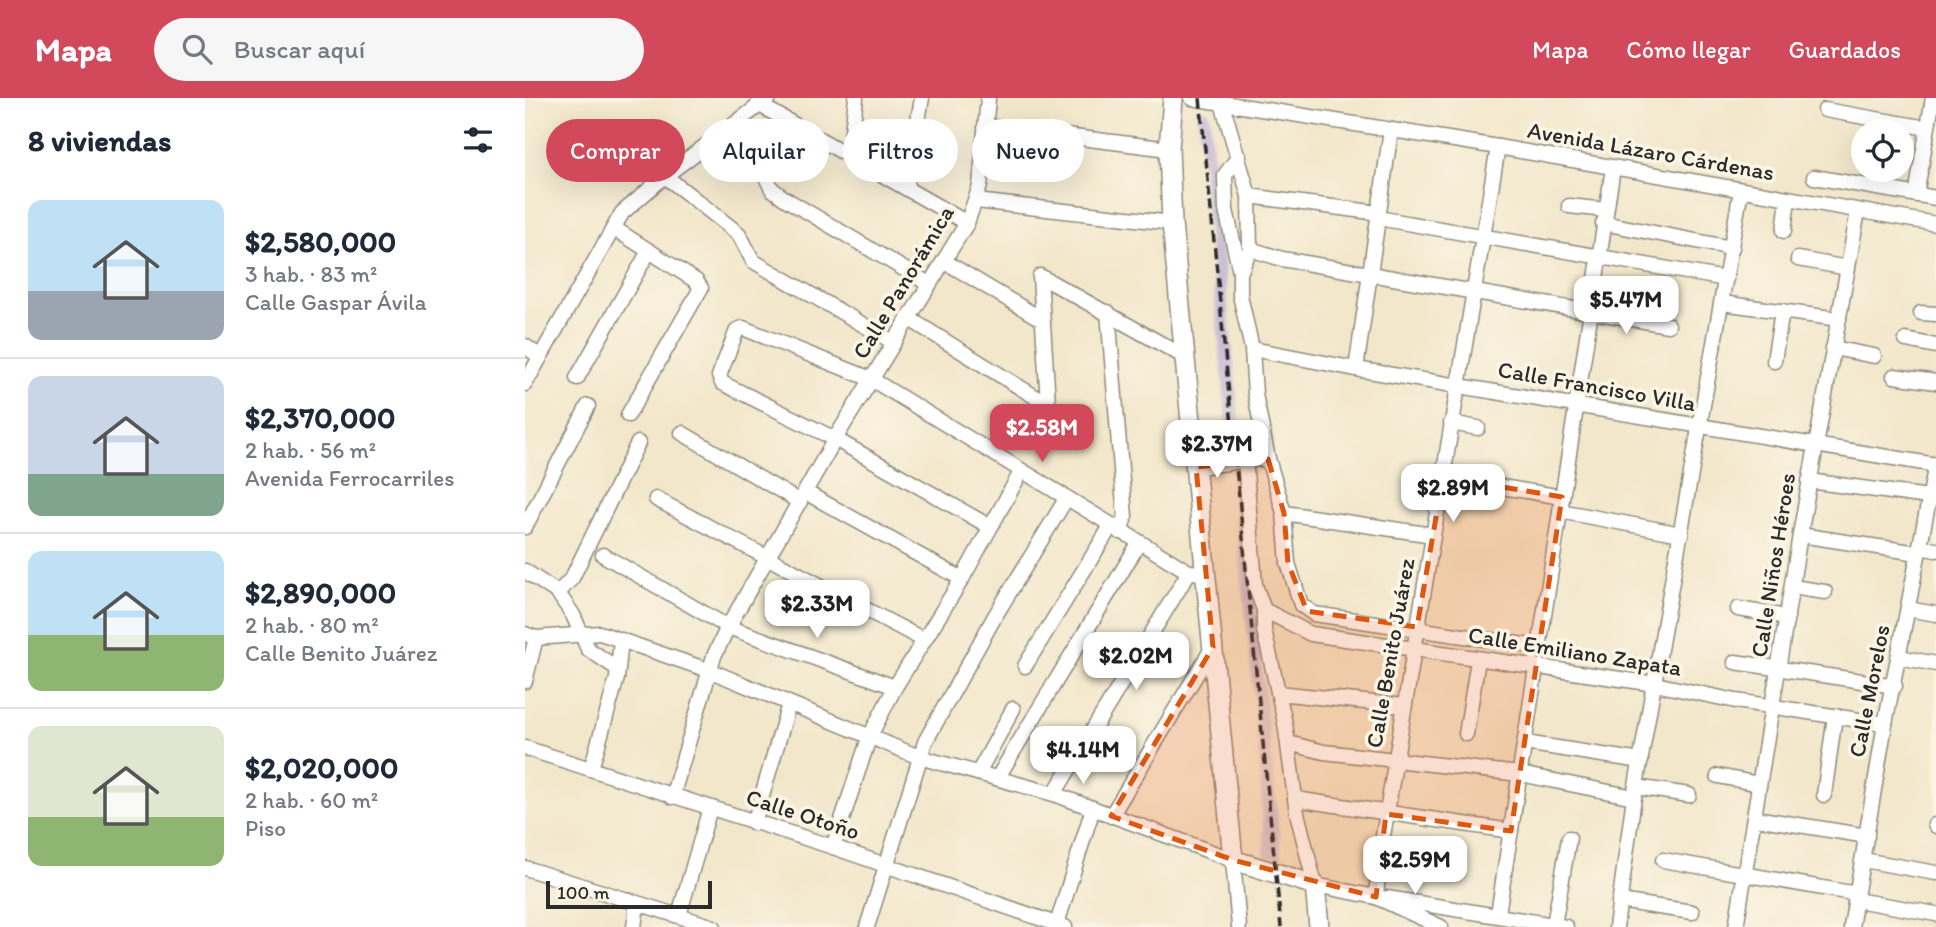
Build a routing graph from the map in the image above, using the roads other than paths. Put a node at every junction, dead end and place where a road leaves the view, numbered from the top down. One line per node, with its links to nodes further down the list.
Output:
1 (856, 98): 12 (street)
2 (922, 98): 30 (street)
3 (988, 98): 13 (street, Calle Panorámica)
4 (1173, 98): 19 (street)
5 (1192, 98): 8 (street, Avenida Lázaro Cárdenas)
6 (1933, 98): 14 (street)
7 (764, 101): 11 (street); 20 (street)
8 (1222, 103): 9 (street, Avenida Lázaro Cárdenas); 21 (street)
9 (1264, 103): 15 (street, Avenida Lázaro Cárdenas)
10 (1825, 110): 14 (street)
11 (739, 119)
12 (853, 119)
13 (986, 119)
14 (1927, 128): 32 (street)
15 (1391, 130): 17 (street, Avenida Lázaro Cárdenas); 39 (street)
16 (1084, 138): 19 (street)
17 (1498, 147): 23 (street, Avenida Lázaro Cárdenas); 46 (street, Calle Benito Juárez)
18 (699, 149): 22 (street)
19 (1169, 149): 42 (street)
20 (843, 152)
21 (1239, 156): 33 (street); 54 (street)
22 (685, 160)
23 (1613, 168): 31 (street, Avenida Lázaro Cárdenas); 40 (street)
24 (1815, 177): 32 (street)
25 (658, 182): 44 (street)
26 (673, 182): 68 (street)
27 (769, 182): 57 (street)
28 (895, 182): 30 (street)
29 (978, 182): 36 (street, Calle Panorámica)
30 (906, 188): 41 (street)
31 (1741, 190): 35 (street, Avenida Lázaro Cárdenas); 48 (street)
32 (1916, 195): 34 (street)
33 (1249, 196): 39 (street); 47 (street)
34 (1936, 198)
35 (1787, 199): 38 (street, Avenida Lázaro Cárdenas); 45 (street)
36 (976, 201): 41 (street, Calle Panorámica); 42 (street)
37 (1569, 206): 40 (street)
38 (1858, 211): 43 (street, Avenida Lázaro Cárdenas); 53 (street, Calle Niños Héroes)
39 (1378, 216): 46 (street); 55 (street)
40 (1605, 217): 48 (street); 50 (street)
41 (967, 223): 52 (street, Calle Panorámica)
42 (1172, 223): 75 (street)
43 (1936, 225)
44 (615, 229): 49 (street); 73 (street)
45 (1783, 231)
46 (1483, 237): 50 (street); 58 (street, Calle Benito Juárez)
47 (1249, 248): 54 (street); 55 (street)
48 (1731, 248): 56 (street)
49 (649, 251): 79 (street); 87 (street)
50 (1598, 256): 56 (street); 62 (street)
51 (1798, 259): 53 (street)
52 (944, 261): 57 (street, Calle Panorámica); 64 (street)
53 (1848, 268): 65 (street, Calle Niños Héroes)
54 (1240, 273): 72 (street)
55 (1370, 273): 58 (street); 77 (street)
56 (1726, 279): 59 (street)
57 (929, 284): 63 (street, Calle Panorámica)
58 (1474, 292): 62 (street); 83 (street, Calle Benito Juárez)
59 (1722, 303): 60 (street); 89 (street)
60 (1782, 311): 65 (street); 76 (street)
61 (1108, 312): 64 (street); 75 (street); 111 (street)
62 (1590, 312): 66 (street); 86 (street)
63 (908, 318): 68 (street, Calle Panorámica); 85 (street)
64 (1041, 319): 85 (street)
65 (1839, 319): 71 (street, Calle Niños Héroes)
66 (1668, 325)
67 (1906, 340): 70 (street)
68 (893, 342): 80 (street, Calle Panorámica)
69 (525, 346): 73 (street)
70 (1936, 346)
71 (1833, 348): 74 (street); 95 (street, Calle Niños Héroes)
72 (1252, 349): 77 (street, Calle Francisco Villa); 97 (street)
73 (539, 356): 82 (street)
74 (1874, 356)
75 (1185, 357): 99 (street)
76 (1774, 361)
77 (1356, 369): 83 (street, Calle Francisco Villa)
78 (1894, 376): 81 (street)
79 (577, 378)
80 (871, 379): 93 (street, Calle Panorámica); 93 (street); 100 (street)
81 (1936, 382)
82 (525, 384)
83 (1458, 385): 86 (street, Calle Francisco Villa); 88 (street, Calle Benito Juárez)
84 (588, 406): 110 (street)
85 (1050, 406): 92 (street)
86 (1575, 406): 89 (street, Calle Francisco Villa); 107 (street)
87 (628, 415)
88 (1451, 424): 90 (street); 101 (street, Calle Benito Juárez)
89 (1700, 427): 95 (street, Calle Francisco Villa); 112 (street)
90 (1478, 428)
91 (682, 433): 103 (street)
92 (1050, 435)
93 (835, 439): 103 (street, Calle Panorámica); 109 (street)
94 (638, 443): 125 (street)
95 (1817, 446): 98 (street, Calle Francisco Villa); 102 (street, Calle Niños Héroes)
96 (1245, 459): 97 (street); 99 (street); 128 (street)
97 (1268, 459): 108 (street)
98 (1936, 465): 104 (street, Calle Morelos)
99 (1196, 467): 121 (street)
100 (1021, 472): 106 (street); 109 (street)
101 (1443, 477): 107 (street); 113 (street, Calle Benito Juárez)
102 (1809, 481): 104 (street); 114 (street, Calle Niños Héroes)
103 (803, 497): 119 (street, Calle Panorámica); 122 (street)
104 (1933, 498): 116 (street, Calle Morelos)
105 (656, 499): 119 (street)
106 (1066, 499): 111 (street); 165 (street)
107 (1561, 504): 112 (street); 138 (street)
108 (1285, 513): 113 (street); 132 (street)
109 (989, 526): 122 (street)
110 (525, 527)
111 (1116, 529): 115 (street); 144 (street)
112 (1681, 534): 150 (street)
113 (1433, 535): 132 (street, Calle Benito Juárez)
114 (1800, 535): 116 (street); 123 (street, Calle Niños Héroes)
115 (1139, 543): 121 (street); 172 (street)
116 (1919, 550): 117 (street); 127 (street, Calle Morelos)
117 (1936, 550)
118 (603, 555): 131 (street)
119 (767, 560): 131 (street, Calle Panorámica); 135 (street)
120 (525, 571): 125 (street)
121 (1197, 573): 137 (street); 175 (street)
122 (962, 579): 135 (street)
123 (1792, 587): 124 (street); 130 (street, Calle Niños Héroes)
124 (1825, 592)
125 (558, 593): 133 (street)
126 (1738, 609): 130 (street)
127 (1908, 609): 129 (street); 140 (street, Calle Morelos)
128 (1263, 610): 139 (street, Calle Emiliano Zapata); 153 (street)
129 (1936, 614)
130 (1787, 617): 147 (street, Calle Niños Héroes)
131 (728, 627): 148 (street, Calle Panorámica); 152 (street)
132 (1417, 627): 138 (street); 139 (street, Calle Benito Juárez)
133 (583, 634): 134 (street); 136 (street); 146 (street)
134 (531, 636): 149 (street)
135 (924, 639): 152 (street)
136 (621, 640): 146 (street); 148 (street)
137 (1213, 647): 183 (street); 190 (street)
138 (1538, 647): 145 (street)
139 (1413, 649): 141 (street, Calle Emiliano Zapata); 155 (street, Calle Benito Juárez)
140 (1899, 657): 143 (street); 151 (street, Calle Morelos)
141 (1478, 660): 145 (street, Calle Emiliano Zapata); 160 (street)
142 (1735, 662): 147 (street)
143 (1936, 664)
144 (1025, 666)
145 (1535, 667): 150 (street, Calle Emiliano Zapata); 163 (street)
146 (618, 669): 168 (street)
147 (1779, 669): 151 (street); 156 (street, Calle Niños Héroes)
148 (711, 671): 154 (street); 178 (street, Calle Panorámica)
149 (525, 681)
150 (1655, 684): 156 (street, Calle Emiliano Zapata); 167 (street)
151 (1895, 685): 159 (street, Calle Morelos)
152 (895, 687): 161 (street)
153 (1278, 693): 155 (street); 162 (street)
154 (789, 704): 161 (street); 185 (street)
155 (1404, 706): 166 (street, Calle Benito Juárez)
156 (1773, 706): 158 (street, Calle Emiliano Zapata); 173 (street, Calle Niños Héroes)
157 (1013, 709): 169 (street)
158 (1835, 716): 159 (street, Calle Emiliano Zapata); 177 (street)
159 (1885, 724): 187 (street, Calle Morelos)
160 (1466, 734)
161 (869, 738): 165 (street); 189 (street)
162 (1288, 743): 166 (street); 179 (street)
163 (1525, 743): 167 (street); 170 (street)
164 (525, 748): 168 (street, Calle Otoño)
165 (919, 758): 169 (street); 193 (street)
166 (1395, 758): 170 (street); 182 (street, Calle Benito Juárez)
167 (1641, 761): 174 (street)
168 (591, 769): 178 (street, Calle Otoño)
169 (978, 773): 172 (street)
170 (1520, 775): 174 (street); 186 (street)
171 (1718, 776): 173 (street)
172 (997, 777): 175 (street)
173 (1759, 783): 184 (street, Calle Niños Héroes)
174 (1635, 792): 176 (street); 200 (street)
175 (1054, 794): 181 (street)
176 (1689, 795)
177 (1824, 795)
178 (672, 797): 180 (street, Calle Otoño)
179 (1295, 799): 182 (street); 197 (street)
180 (710, 808): 185 (street, Calle Otoño); 205 (street)
181 (1093, 808): 183 (street); 206 (street)
182 (1386, 814): 186 (street); 198 (street, Calle Benito Juárez)
183 (1111, 816): 190 (street)
184 (1755, 818): 187 (street); 195 (street, Calle Niños Héroes)
185 (754, 823): 189 (street, Calle Otoño)
186 (1511, 831): 203 (street)
187 (1867, 836): 192 (street, Calle Morelos)
188 (1569, 838): 207 (street)
189 (832, 847): 193 (street, Calle Otoño)
190 (1233, 860): 197 (street); 211 (street)
191 (1664, 860): 195 (street)
192 (1863, 860): 196 (street); 199 (street, Calle Morelos)
193 (886, 866): 206 (street, Calle Otoño); 210 (street)
194 (525, 868): 201 (street)
195 (1745, 873): 199 (street); 215 (street, Calle Niños Héroes)
196 (1936, 873)
197 (1315, 885): 198 (street); 212 (street)
198 (1375, 897): 203 (street); 213 (street)
199 (1856, 897): 204 (street); 216 (street, Calle Morelos)
200 (1619, 901): 202 (street); 214 (street)
201 (637, 904): 205 (street); 208 (street)
202 (1692, 912)
203 (1498, 914): 207 (street)
204 (1936, 914)
205 (679, 915): 209 (street)
206 (1060, 926)
207 (1560, 926)
208 (634, 927)
209 (712, 927)
210 (867, 927)
211 (1240, 927)
212 (1319, 927)
213 (1441, 927)
214 (1616, 927)
215 (1736, 927)
216 (1855, 927)

